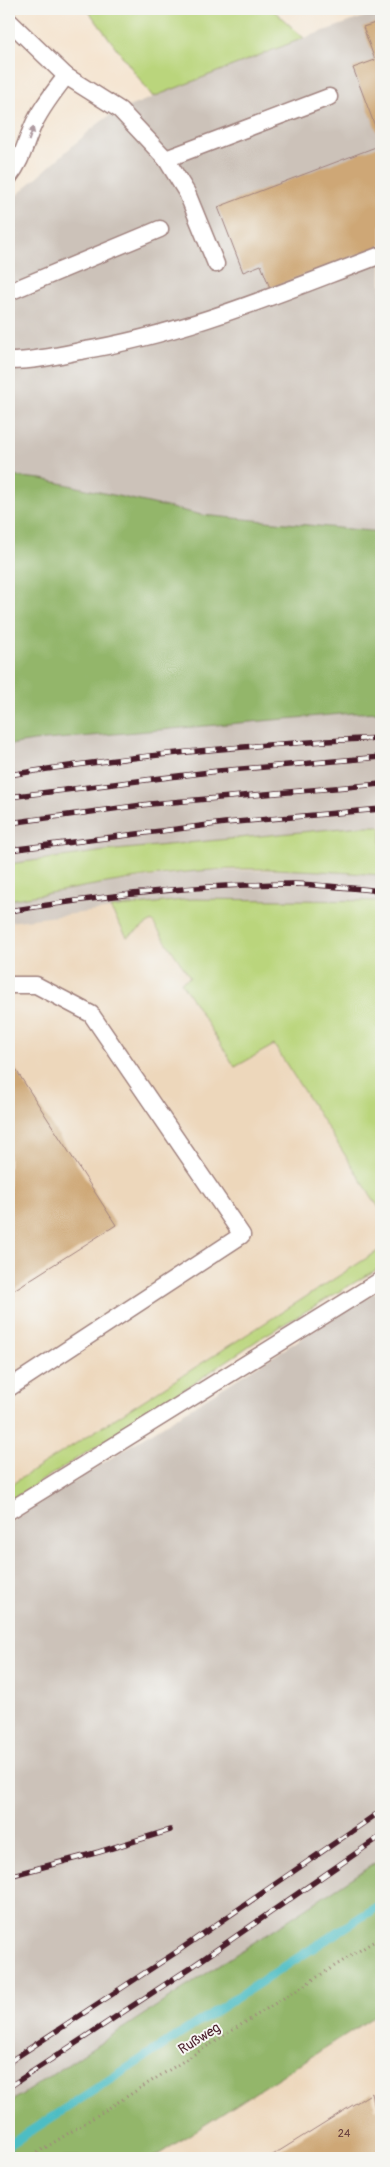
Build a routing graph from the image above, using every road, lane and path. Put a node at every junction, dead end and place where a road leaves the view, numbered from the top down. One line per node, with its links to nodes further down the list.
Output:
1 (12, 9): 2 (lane)
2 (9, 14)
3 (9, 21): 4 (lane)
4 (66, 76): 6 (lane); 7 (lane, one-way to 4)
5 (329, 97): 6 (lane)
6 (166, 159): 10 (lane)
7 (9, 177)
8 (160, 229): 11 (lane)
9 (381, 255): 12 (lane)
10 (216, 264)
11 (9, 292)
12 (9, 361)
13 (9, 985): 15 (lane)
14 (381, 1280): 16 (lane)
15 (9, 1388)
16 (9, 1511)
17 (381, 1936): 18 (path, Rußweg)
18 (29, 2158)

